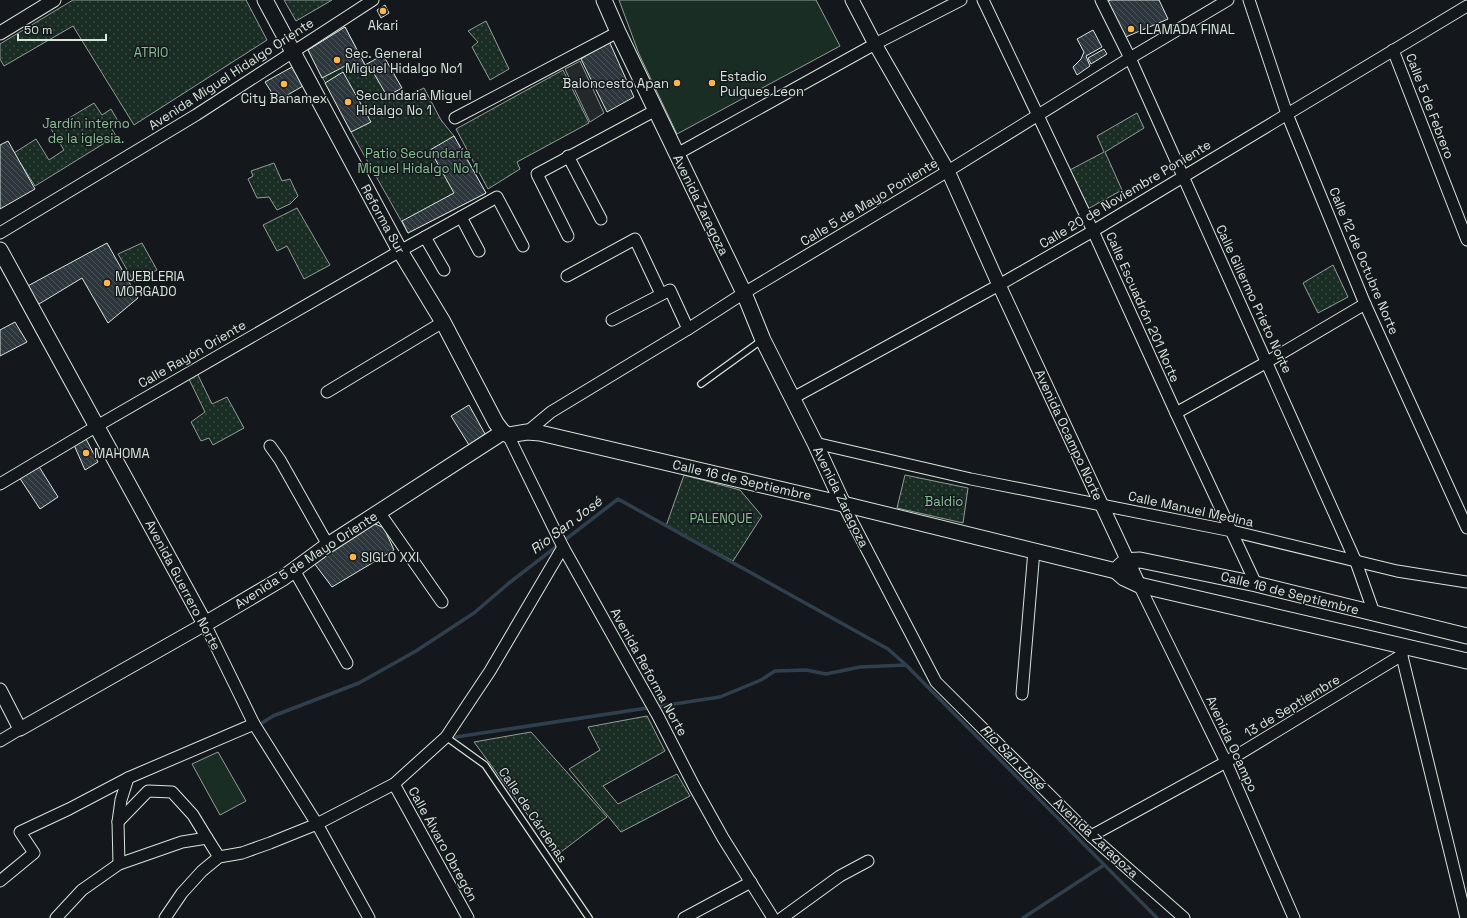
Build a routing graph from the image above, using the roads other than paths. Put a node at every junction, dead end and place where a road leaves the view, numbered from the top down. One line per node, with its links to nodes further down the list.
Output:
1 (54, 0): 13 (street)
2 (264, 0): 16 (main road, Reforma Sur)
3 (373, 0): 16 (street, Avenida Miguel Hidalgo Oriente)
4 (604, 0): 12 (main road, Avenida Zaragoza)
5 (852, 0): 14 (street)
6 (961, 0): 14 (street)
7 (983, 0): 20 (street, Calle Escuadrón 201 Norte)
8 (1101, 0): 17 (street, Calle Gillermo Prieto Norte)
9 (1228, 0): 17 (street, Calle 5 de Mayo Poniente)
10 (1249, 0): 19 (street, Calle 12 de Octubre Norte)
11 (1467, 6): 15 (street, Calle 20 de Noviembre Poniente)
12 (618, 32): 18 (main road, Avenida Zaragoza); 21 (street)
13 (0, 33)
14 (875, 44): 22 (street); 24 (street)
15 (1393, 50): 19 (street, Calle 20 de Noviembre Poniente); 32 (street, Calle 5 de Febrero)
16 (293, 52): 29 (street, Avenida Miguel Hidalgo Oriente); 35 (main road, Reforma Sur)
17 (1130, 58): 20 (street, Calle 5 de Mayo Poniente); 25 (street, Calle Gillermo Prieto Norte)
18 (656, 110): 22 (main road, Avenida Zaragoza); 23 (street)
19 (1288, 114): 25 (street, Calle 20 de Noviembre Poniente); 42 (street, Calle 12 de Octubre Norte)
20 (1037, 116): 24 (street, Calle 5 de Mayo Poniente); 28 (street, Calle Escuadrón 201 Norte)
21 (454, 118)
22 (676, 154): 40 (main road, Avenida Zaragoza)
23 (568, 156): 27 (street); 30 (street)
24 (948, 171): 39 (street); 40 (street, Calle 5 de Mayo Poniente)
25 (1183, 177): 28 (street, Calle 20 de Noviembre Poniente); 47 (street, Calle Gillermo Prieto Norte)
26 (461, 217): 31 (street, Calle Rayón Oriente); 33 (street, Calle Rayón Oriente); 36 (street)
27 (601, 220)
28 (1093, 231): 39 (street, Calle 20 de Noviembre Poniente); 51 (street, Calle Escuadrón 201 Norte)
29 (0, 233)
30 (568, 236)
31 (425, 237): 35 (street, Calle Rayón Oriente); 37 (street)
32 (1467, 240)
33 (523, 246)
34 (0, 250): 52 (main road, Avenida Guerrero Norte)
35 (400, 250): 44 (main road, Reforma Sur); 52 (street, Calle Rayón Oriente)
36 (479, 251)
37 (444, 270)
38 (567, 276): 41 (street)
39 (998, 285): 50 (street, Calle 20 de Noviembre Poniente); 59 (street, Avenida Ocampo Norte)
40 (744, 293): 45 (street, Calle 5 de Mayo Poniente); 46 (main road, Avenida Zaragoza)
41 (661, 294): 43 (street); 45 (street)
42 (1365, 304): 47 (street); 61 (street, Calle 12 de Octubre Norte)
43 (612, 320)
44 (443, 322): 49 (street); 54 (main road, Reforma Sur)
45 (688, 329): 53 (street, Calle 5 de Mayo Poniente)
46 (762, 340): 48 (lane); 50 (main road, Avenida Zaragoza)
47 (1267, 362): 51 (street); 67 (street, Calle Gillermo Prieto Norte)
48 (700, 384)
49 (327, 392)
50 (793, 398): 55 (main road, Avenida Zaragoza)
51 (1176, 413): 62 (street, Calle Escuadrón 201 Norte)
52 (97, 426): 57 (street, Calle Rayón Oriente); 75 (main road, Avenida Guerrero Norte)
53 (527, 432): 54 (main road, Calle 16 de Septiembre); 58 (main road, Calle 16 de Septiembre)
54 (505, 433): 60 (main road, Avenida 5 de Mayo Oriente); 64 (street, Avenida Reforma Norte)
55 (815, 443): 58 (main road, Avenida Zaragoza); 59 (street, Calle Manuel Medina)
56 (270, 446): 63 (street)
57 (0, 484)
58 (844, 504): 65 (main road, Calle 16 de Septiembre); 91 (street, Avenida Zaragoza)
59 (1103, 506): 62 (street, Calle Manuel Medina); 66 (street, Avenida Ocampo Norte)
60 (379, 512): 63 (main road, Avenida 5 de Mayo Oriente); 73 (street)
61 (1467, 528)
62 (1232, 530): 67 (street, Calle Manuel Medina); 71 (street, Calle Escuadrón 201 Norte)
63 (328, 546): 68 (main road, Avenida 5 de Mayo Oriente)
64 (564, 547): 84 (street); 97 (street, Avenida Reforma Norte)
65 (1034, 550): 69 (main road, Calle 16 de Septiembre); 81 (street)
66 (1128, 560): 69 (main road); 71 (main road, Calle 16 de Septiembre); 72 (street, Avenida Ocampo Norte)
67 (1356, 562): 70 (street, Calle Manuel Medina); 74 (street, Calle Gillermo Prieto Norte)
68 (294, 570): 75 (main road, Avenida 5 de Mayo Oriente); 79 (street)
69 (1116, 571): 72 (main road, Calle 16 de Septiembre)
70 (1467, 582)
71 (1256, 584): 74 (main road, Calle 16 de Septiembre)
72 (1139, 585): 77 (main road, Calle 16 de Septiembre); 86 (street, Avenida Ocampo)
73 (442, 602)
74 (1374, 613): 76 (main road, Calle 16 de Septiembre)
75 (205, 624): 82 (street, Avenida Guerrero Norte); 83 (street, Avenida 5 de Mayo Oriente)
76 (1467, 636)
77 (1401, 650): 78 (main road, Calle 16 de Septiembre); 86 (street, 13 de Septiembre); 108 (street)
78 (1467, 662)
79 (347, 663)
80 (0, 690): 83 (street)
81 (1022, 694)
82 (254, 724): 87 (street); 90 (street, Avenida Guerrero Norte)
83 (20, 729): 85 (street, Avenida 5 de Mayo Oriente)
84 (446, 737): 88 (street); 102 (lane, Calle de Cárdenas)
85 (0, 741)
86 (1226, 762): 91 (street, 13 de Septiembre); 107 (street, Avenida Ocampo)
87 (128, 778): 89 (street); 96 (street)
88 (394, 784): 90 (street); 101 (street, Calle Álvaro Obregón)
89 (118, 822): 92 (street); 95 (street)
90 (317, 824): 93 (street); 100 (street, Avenida Guerrero Norte)
91 (1091, 836): 106 (street, Avenida Zaragoza)
92 (207, 838): 93 (street); 95 (street)
93 (219, 857): 99 (street)
94 (868, 861): 105 (street)
95 (119, 864): 98 (street)
96 (0, 881)
97 (751, 882): 103 (street); 104 (street, Avenida Reforma Norte)
98 (56, 918)
99 (165, 918)
100 (369, 918)
101 (468, 918)
102 (589, 918)
103 (684, 918)
104 (773, 918)
105 (782, 918)
106 (1184, 918)
107 (1294, 918)
108 (1466, 918)

